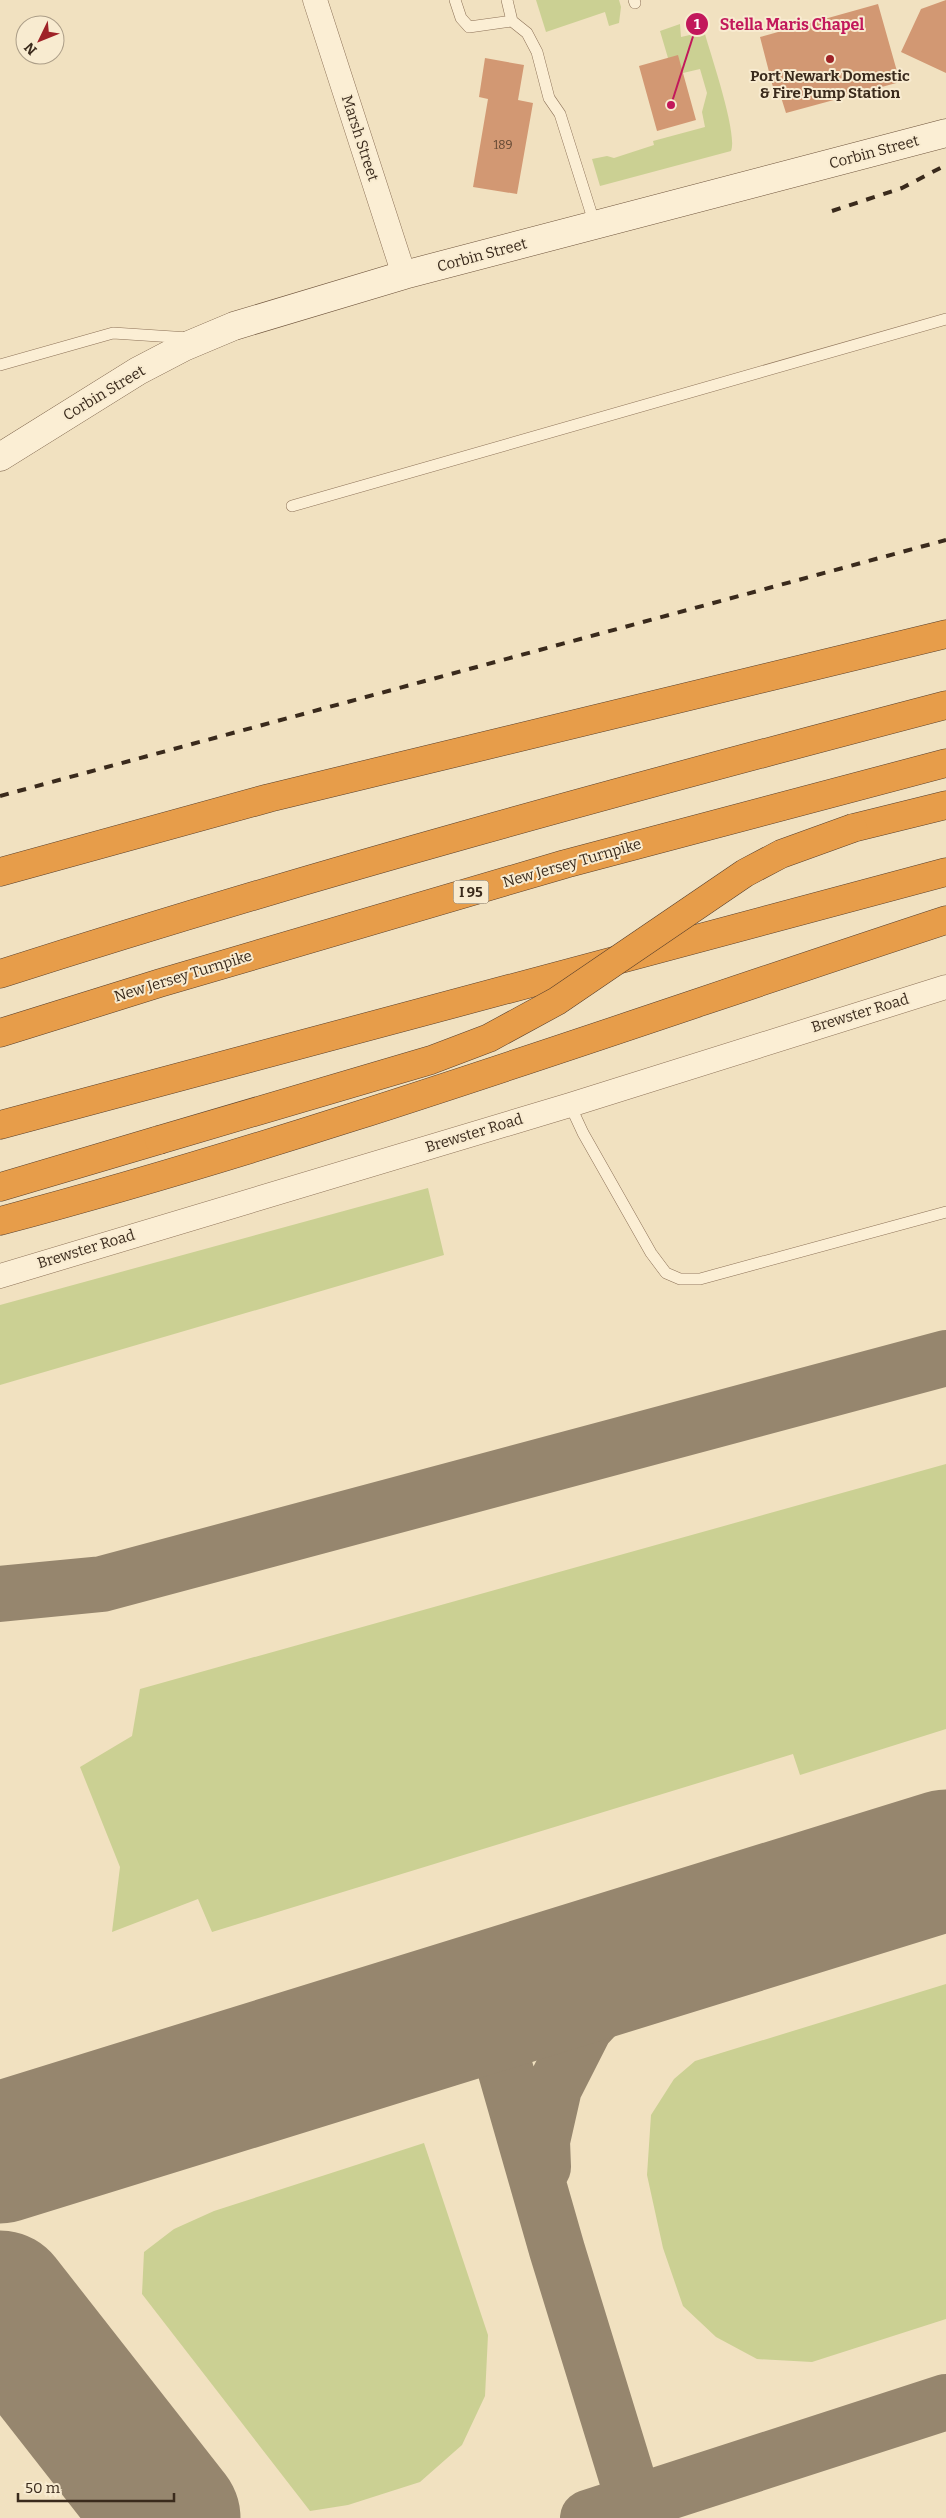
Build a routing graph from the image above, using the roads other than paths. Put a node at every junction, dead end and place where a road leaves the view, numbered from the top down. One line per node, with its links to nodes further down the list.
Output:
1 (315, 0): 7 (street, Marsh Street)
2 (455, 0): 4 (lane)
3 (507, 0): 4 (lane)
4 (512, 21): 6 (lane)
5 (946, 133): 6 (main road, Corbin Street)
6 (595, 225): 7 (main road, Corbin Street)
7 (404, 275): 9 (main road, Corbin Street)
8 (946, 319): 14 (lane)
9 (203, 339): 10 (lane); 11 (main road, Corbin Street)
10 (0, 366)
11 (40, 432): 12 (main road, Corbin Street); 13 (main road, Corbin Street)
12 (0, 457)
13 (0, 469)
14 (292, 506)
15 (946, 634): 19 (highway)
16 (946, 705): 22 (highway)
17 (946, 763): 24 (highway, New Jersey Turnpike / I 95)
18 (946, 805): 27 (highway, bridge)
19 (0, 872)
20 (946, 872): 26 (highway)
21 (946, 920): 29 (highway)
22 (0, 974)
23 (946, 987): 25 (street, Brewster Road)
24 (0, 1033)
25 (570, 1105): 28 (lane); 30 (street, Brewster Road)
26 (0, 1125)
27 (0, 1187)
28 (946, 1212)
29 (0, 1221)
30 (0, 1276)

